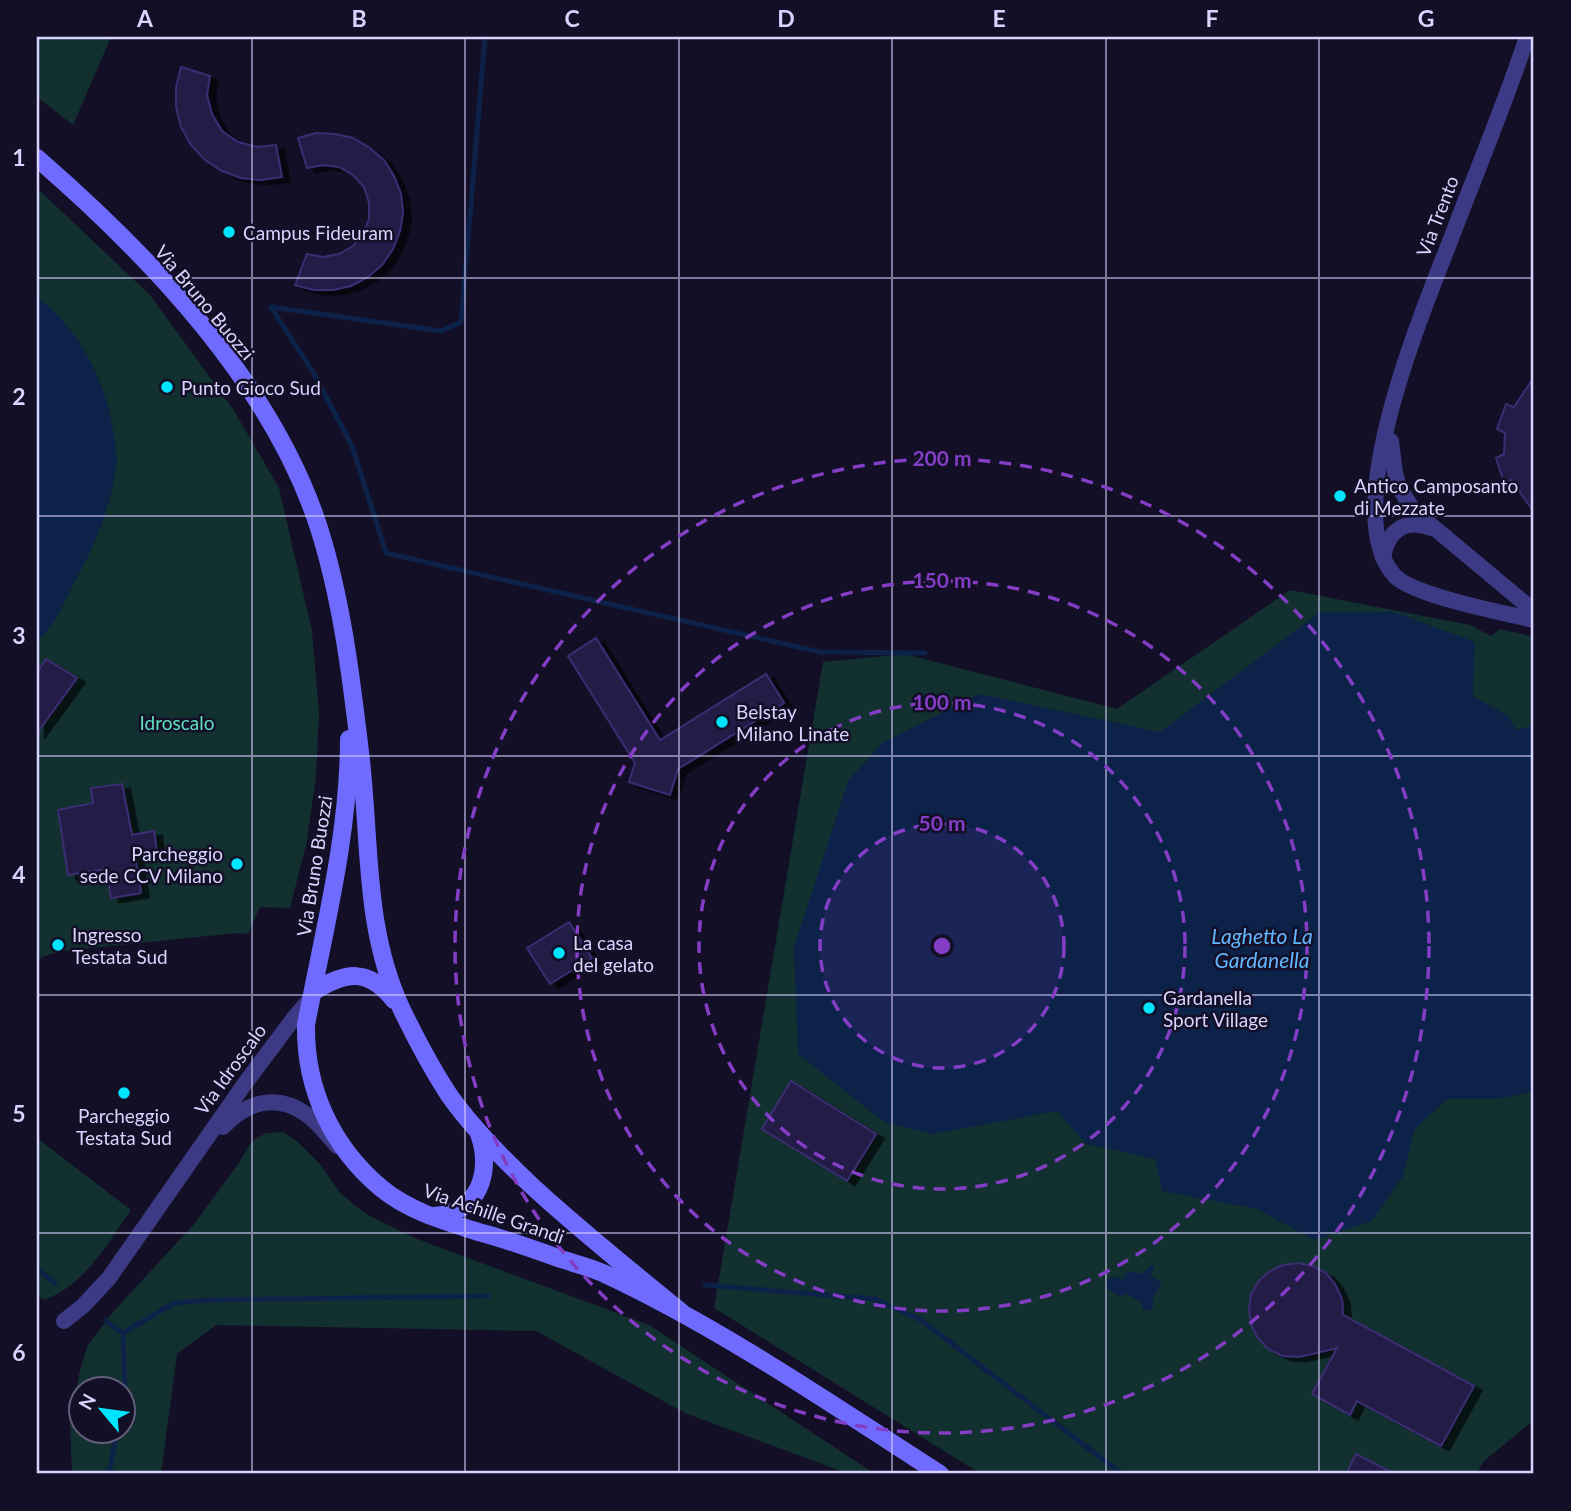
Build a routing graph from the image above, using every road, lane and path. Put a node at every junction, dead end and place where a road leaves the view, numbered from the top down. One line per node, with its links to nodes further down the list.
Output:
1 (1527, 37): 3 (street, Via Trento)
2 (37, 158): 8 (main road, Via Bruno Buozzi)
3 (1391, 411): 4 (street, Via Trento); 5 (street, Via Trento)
4 (1433, 529): 5 (street); 6 (street, Via Trento)
5 (1383, 559): 7 (street)
6 (1534, 611)
7 (1534, 620)
8 (349, 662): 9 (main road, Via Bruno Buozzi); 10 (main road, Via Bruno Buozzi)
9 (313, 994): 10 (main road); 12 (street, Via Idroscalo); 13 (main road, Via Achille Grandi)
10 (402, 1010): 11 (main road, Via Achille Grandi)
11 (477, 1130): 14 (main road); 15 (main road, Via Achille Grandi)
12 (185, 1167): 13 (street, Via Idroscalo); 16 (street, Via Idroscalo)
13 (359, 1168): 14 (main road, Via Achille Grandi)
14 (430, 1216): 15 (main road, Via Achille Grandi)
15 (681, 1312): 17 (main road, Via Achille Grandi)
16 (64, 1321)
17 (940, 1474)

